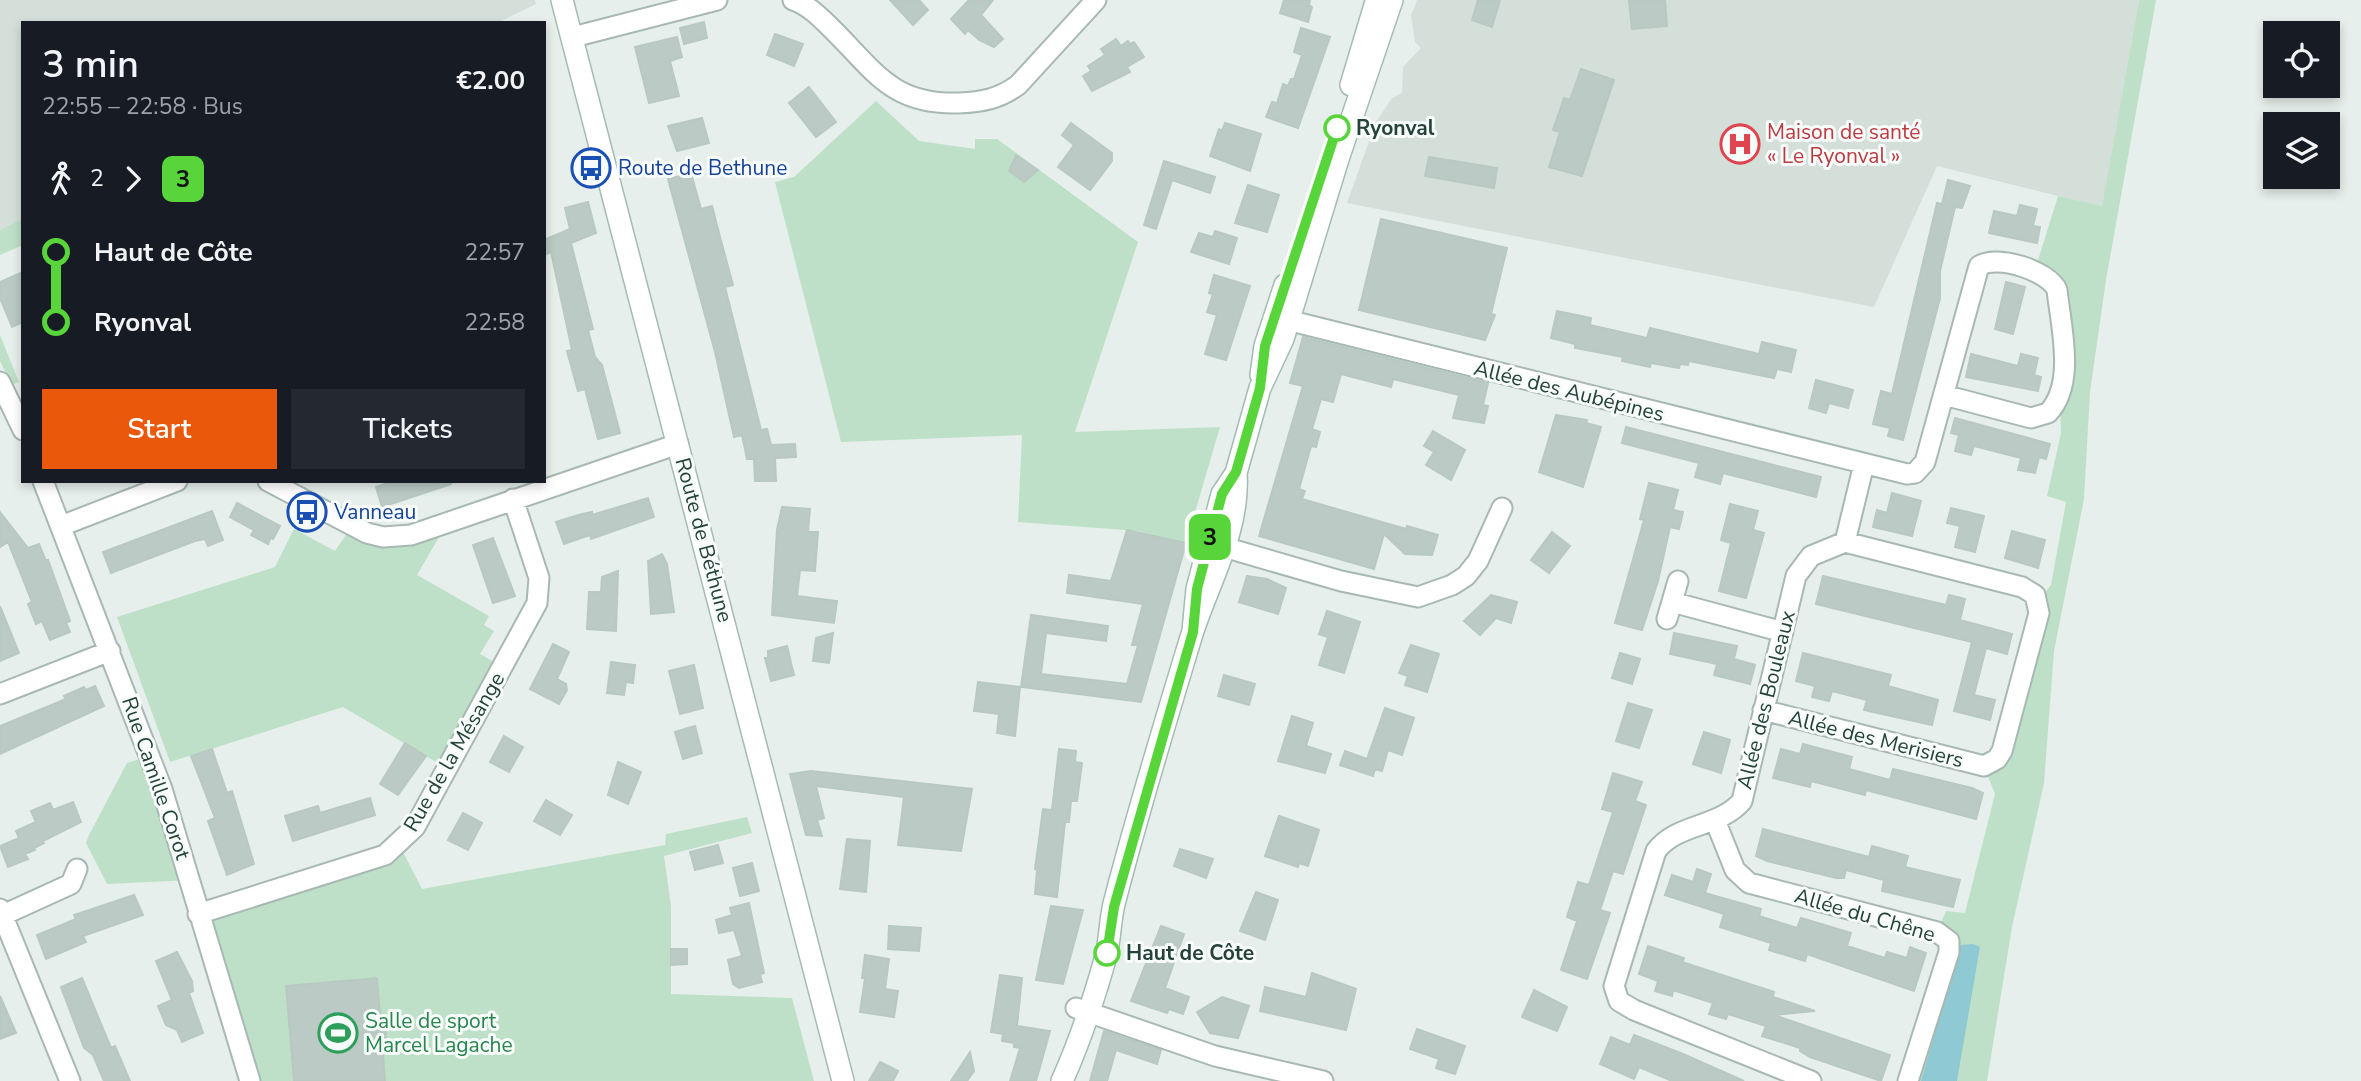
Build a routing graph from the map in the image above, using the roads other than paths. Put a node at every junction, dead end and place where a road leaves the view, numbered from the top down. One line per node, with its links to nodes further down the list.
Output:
1 (562, 0): 7 (main road, Route de Béthune)
2 (717, 0): 7 (street)
3 (793, 0): 4 (street)
4 (1096, 0)
5 (1377, 0): 8 (main road)
6 (1392, 0): 8 (main road)
7 (573, 37): 12 (main road, Route de Béthune)
8 (1281, 319): 13 (street, Allée des Aubépines); 21 (main road)
9 (0, 382): 11 (street)
10 (1944, 395): 10 (street); 13 (street, Allée des Aubépines)
11 (21, 426)
12 (678, 443): 17 (street); 34 (main road, Route de Béthune)
13 (1864, 464): 20 (street)
14 (44, 483): 19 (street, Rue Camille Corot)
15 (172, 483): 19 (street)
16 (272, 483): 17 (street)
17 (513, 499): 30 (street, Rue de la Mésange)
18 (1502, 508): 21 (street)
19 (61, 526): 24 (street, Rue Camille Corot)
20 (1845, 542): 23 (street, Allée des Bouleaux); 26 (street, Allée des Merisiers)
21 (1216, 545): 31 (main road)
22 (1678, 582): 23 (street)
23 (1783, 632): 26 (street, Allée des Bouleaux)
24 (110, 651): 25 (street); 30 (street, Rue Camille Corot)
25 (0, 694)
26 (1763, 710): 27 (street, Allée des Bouleaux)
27 (1715, 820): 37 (street, Allée des Bouleaux); 38 (street, Allée du Chêne)
28 (77, 869): 29 (street)
29 (1, 912): 32 (street)
30 (198, 914): 33 (street, Rue Camille Corot)
31 (1083, 1011): 35 (main road); 36 (street)
32 (70, 1081)
33 (250, 1081)
34 (843, 1081)
35 (1060, 1081)
36 (1322, 1081)
37 (1811, 1081)
38 (1908, 1081)

